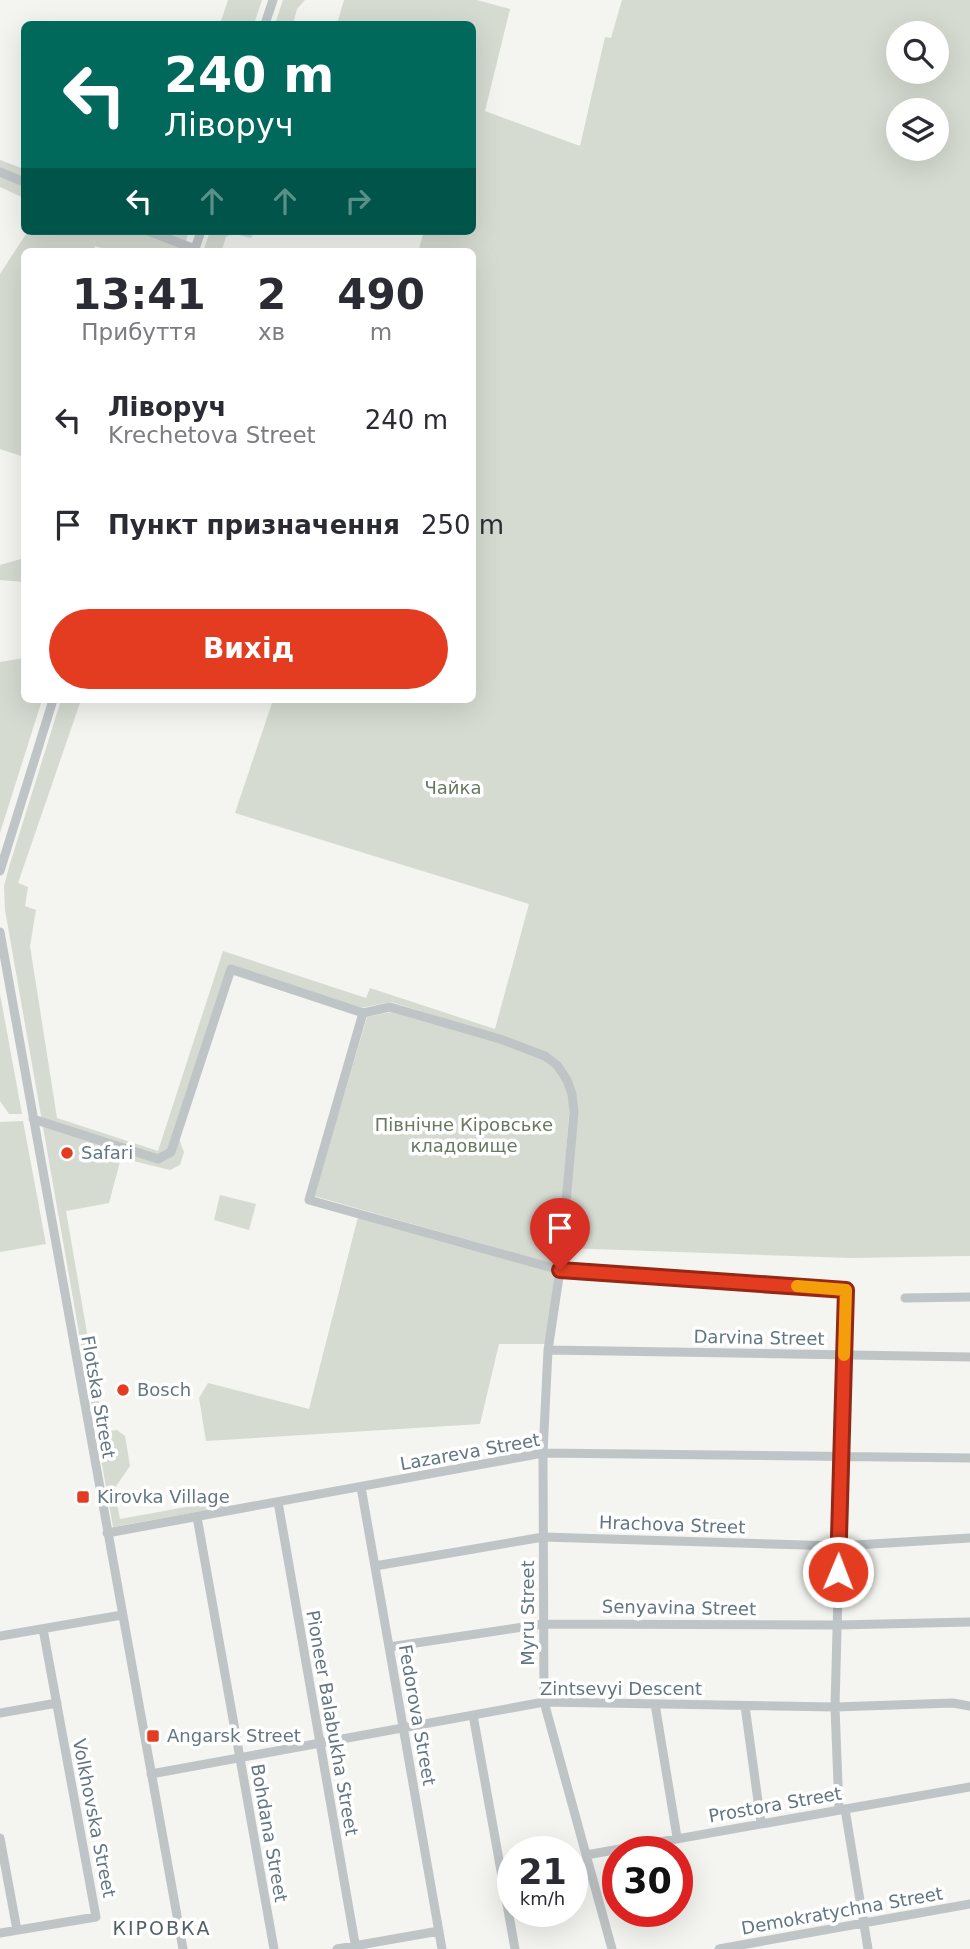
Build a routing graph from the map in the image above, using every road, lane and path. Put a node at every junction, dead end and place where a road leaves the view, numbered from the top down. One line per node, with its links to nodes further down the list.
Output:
1 (273, 0): 2 (street)
2 (266, 21)
3 (0, 172): 4 (street)
4 (21, 181)
5 (157, 235): 6 (street)
6 (187, 248)
7 (52, 703): 8 (street)
8 (0, 871)
9 (0, 932): 11 (street, Flotska Street)
10 (363, 1013): 11 (street); 12 (street, Myru Street); 12 (street)
11 (33, 1119): 24 (street, Flotska Street)
12 (560, 1270): 15 (street, Myru Street); 16 (street)
13 (970, 1297): 14 (street)
14 (905, 1298)
15 (548, 1350): 16 (street, Darvina Street); 18 (street, Myru Street)
16 (844, 1356): 17 (street, Darvina Street); 19 (street)
17 (970, 1357)
18 (543, 1453): 19 (street, Lazareva Street); 21 (street, Lazareva Street); 25 (street, Myru Street)
19 (841, 1457): 20 (street, Lazareva Street); 27 (street)
20 (970, 1458)
21 (361, 1487): 22 (street, Lazareva Street); 28 (street, Fedorova Street)
22 (278, 1502): 23 (street, Lazareva Street); 45 (street, Pioneer Balabukha Street)
23 (197, 1517): 24 (street, Lazareva Street); 46 (street, Bohdana Street)
24 (107, 1533): 29 (street, Flotska Street)
25 (543, 1537): 27 (street, Hrachova Street); 28 (street, Hrachova Street); 31 (street, Myru Street)
26 (970, 1538): 27 (street, Hrachova Street)
27 (839, 1546): 32 (street)
28 (375, 1566): 35 (street, Fedorova Street)
29 (122, 1615): 33 (street); 47 (street, Flotska Street)
30 (970, 1622): 32 (street, Senyavina Street)
31 (543, 1624): 32 (street, Senyavina Street); 35 (street, Senyavina Street); 36 (street, Myru Street)
32 (837, 1625): 41 (street)
33 (43, 1629): 34 (street); 37 (street, Volkhovska Street)
34 (0, 1636)
35 (389, 1647): 44 (street, Fedorova Street)
36 (544, 1702): 38 (street, Zintsevyi Descent); 43 (street, Zintsevyi Descent); 51 (street, Myru Street)
37 (57, 1703): 42 (street); 58 (street, Volkhovska Street)
38 (655, 1704): 39 (street, Zintsevyi Descent); 52 (street)
39 (745, 1706): 41 (street, Zintsevyi Descent); 50 (street)
40 (970, 1706): 41 (street, Zintsevyi Descent)
41 (835, 1707): 49 (street)
42 (0, 1713)
43 (472, 1715): 44 (street, Zintsevyi Descent); 66 (street)
44 (404, 1728): 45 (street, Zintsevyi Descent); 59 (street, Fedorova Street)
45 (320, 1743): 46 (street, Zintsevyi Descent); 61 (street, Pioneer Balabukha Street)
46 (240, 1758): 47 (street, Zintsevyi Descent); 63 (street, Bohdana Street)
47 (152, 1774): 62 (street, Flotska Street)
48 (970, 1787): 49 (street, Prostora Street)
49 (842, 1809): 50 (street, Prostora Street); 57 (street)
50 (761, 1823): 53 (street, Prostora Street)
51 (581, 1836)
52 (677, 1836)
53 (683, 1836)
54 (0, 1838): 58 (street)
55 (588, 1862): 67 (street, Myru Street)
56 (970, 1905): 57 (street, Demokratychna Street)
57 (864, 1924): 68 (street, Demokratychna Street); 69 (street)
58 (17, 1930): 60 (street, Volkhovska Street)
59 (439, 1931): 61 (street); 65 (street, Fedorova Street)
60 (0, 1933)
61 (356, 1947): 64 (street)
62 (183, 1949)
63 (274, 1949)
64 (337, 1949)
65 (442, 1949)
66 (515, 1949)
67 (612, 1949)
68 (719, 1949)
69 (868, 1949)

